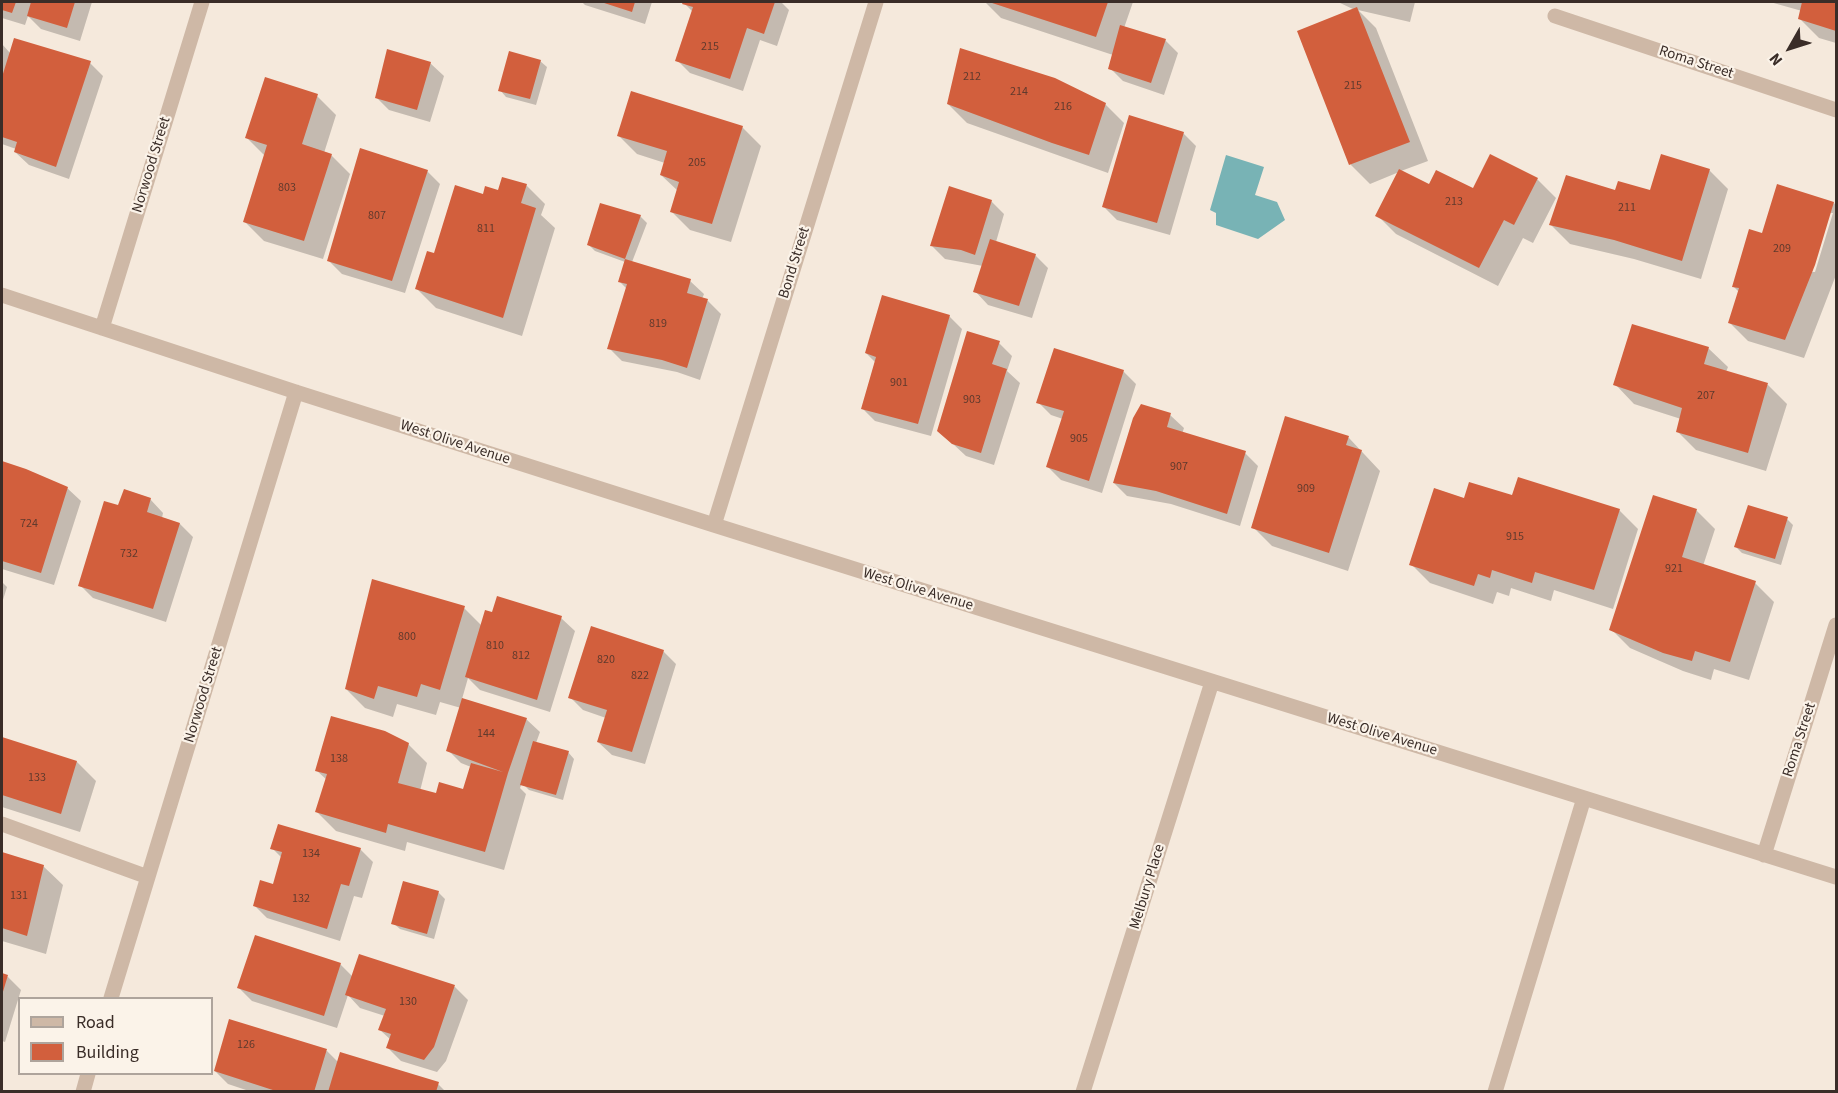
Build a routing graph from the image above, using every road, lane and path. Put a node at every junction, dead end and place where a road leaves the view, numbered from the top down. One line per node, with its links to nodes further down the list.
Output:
1 (202, 2): 6 (street, Norwood Street)
2 (876, 2): 8 (street, Bond Street)
3 (1555, 16): 4 (street, Roma Street)
4 (1836, 110)
5 (2, 295): 6 (street, West Olive Avenue)
6 (102, 328): 7 (street, West Olive Avenue)
7 (296, 392): 8 (street, West Olive Avenue); 14 (street, Norwood Street)
8 (714, 525): 10 (street, West Olive Avenue)
9 (1836, 625): 13 (street, Roma Street)
10 (1212, 682): 11 (street, West Olive Avenue); 19 (street, Melbury Place)
11 (1584, 798): 13 (street, West Olive Avenue); 20 (street)
12 (2, 824): 14 (street)
13 (1764, 855): 15 (street, West Olive Avenue)
14 (148, 877): 16 (street, Norwood Street)
15 (1836, 877)
16 (112, 997)
17 (88, 1075): 18 (street)
18 (82, 1092)
19 (1083, 1092)
20 (1495, 1092)

